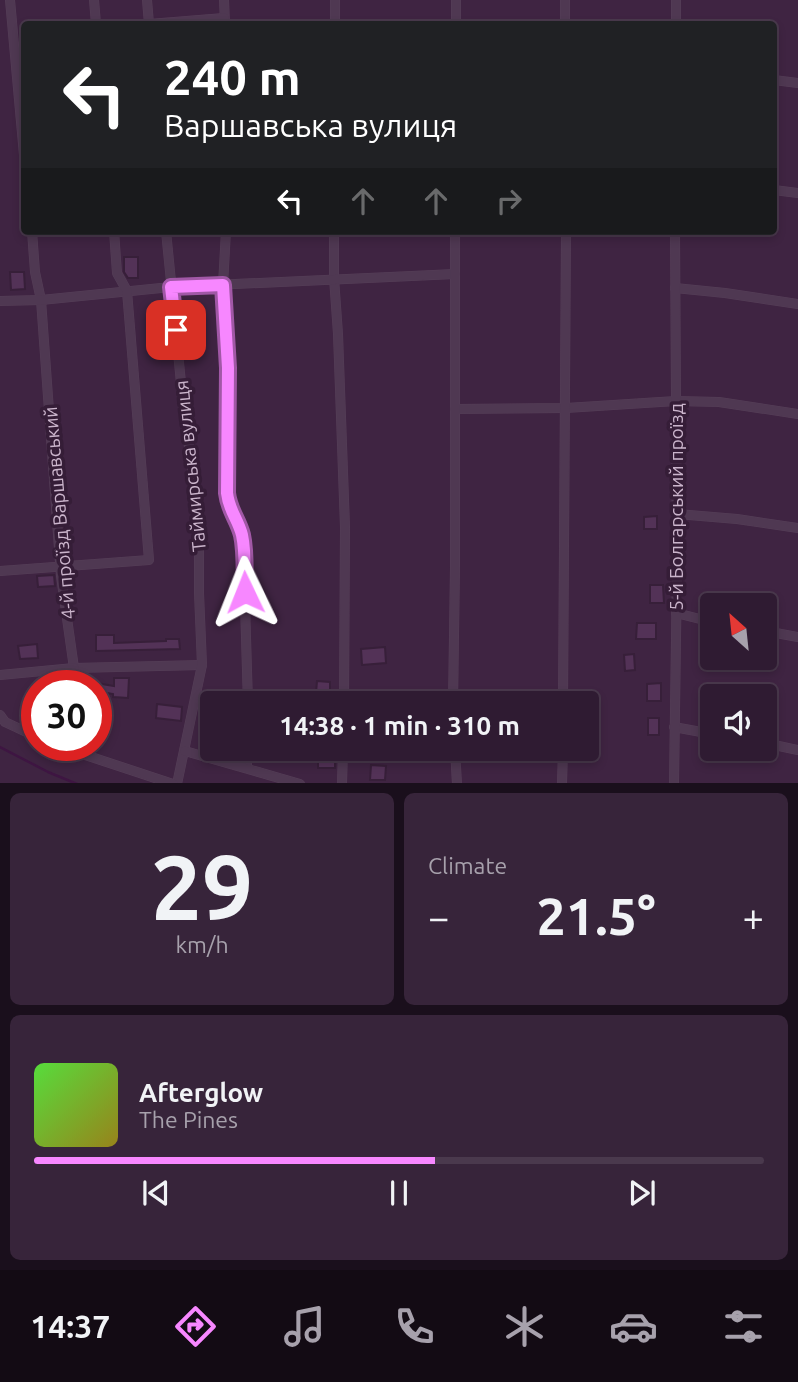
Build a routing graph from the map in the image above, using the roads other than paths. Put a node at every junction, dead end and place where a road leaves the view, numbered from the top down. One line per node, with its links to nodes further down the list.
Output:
1 (10, 0): 18 (street)
2 (94, 0): 9 (street)
3 (147, 0): 10 (street)
4 (224, 0): 11 (street)
5 (335, 0): 12 (street)
6 (456, 0): 13 (street)
7 (565, 0): 14 (street)
8 (676, 0): 15 (street)
9 (96, 21)
10 (149, 21)
11 (225, 21)
12 (335, 21)
13 (456, 21)
14 (565, 21)
15 (676, 21)
16 (777, 80): 17 (street)
17 (798, 83)
18 (21, 122)
19 (777, 190): 20 (street)
20 (798, 193)
21 (32, 235): 35 (street, 4-й проїзд Варшавський)
22 (114, 235): 34 (street)
23 (166, 235): 32 (street, Таймирська вулиця)
24 (226, 235): 31 (street)
25 (334, 235): 30 (street)
26 (455, 235): 29 (street)
27 (566, 235): 39 (street)
28 (675, 235): 33 (street, 5-й Болгарський проїзд)
29 (454, 274): 30 (street); 40 (street)
30 (334, 278): 31 (street); 54 (street)
31 (223, 285): 32 (street); 53 (street)
32 (171, 287): 34 (street); 50 (street, Таймирська вулиця)
33 (675, 288): 37 (street); 38 (street, 5-й Болгарський проїзд)
34 (127, 291): 35 (street); 44 (street)
35 (41, 300): 36 (street); 44 (street, 4-й проїзд Варшавський)
36 (0, 301)
37 (798, 304)
38 (676, 401): 39 (street); 41 (street); 42 (street, 5-й Болгарський проїзд)
39 (566, 408): 40 (street); 56 (street)
40 (455, 409): 55 (street)
41 (798, 414)
42 (677, 514): 43 (street); 46 (street, 5-й Болгарський проїзд)
43 (798, 528)
44 (62, 565): 45 (street); 51 (street, 4-й проїзд Варшавський)
45 (0, 571)
46 (677, 613): 47 (street); 58 (street, 5-й Болгарський проїзд)
47 (700, 619)
48 (777, 633): 49 (street)
49 (798, 637)
50 (202, 665): 51 (street); 63 (street, Таймирська вулиця)
51 (74, 668): 52 (street)
52 (0, 675)
53 (248, 691)
54 (344, 691)
55 (453, 691)
56 (563, 691)
57 (0, 715): 59 (street)
58 (674, 727): 60 (street); 75 (street, 5-й Болгарський проїзд)
59 (21, 730)
60 (700, 732)
61 (777, 746): 62 (street)
62 (798, 750)
63 (185, 751): 69 (street); 70 (street, Таймирська вулиця)
64 (105, 761): 70 (street)
65 (247, 761): 69 (street)
66 (343, 761): 72 (street)
67 (456, 761): 73 (street)
68 (563, 761): 74 (street)
69 (247, 768): 71 (street)
70 (175, 783)
71 (300, 783)
72 (342, 783)
73 (457, 783)
74 (562, 783)
75 (674, 783)

